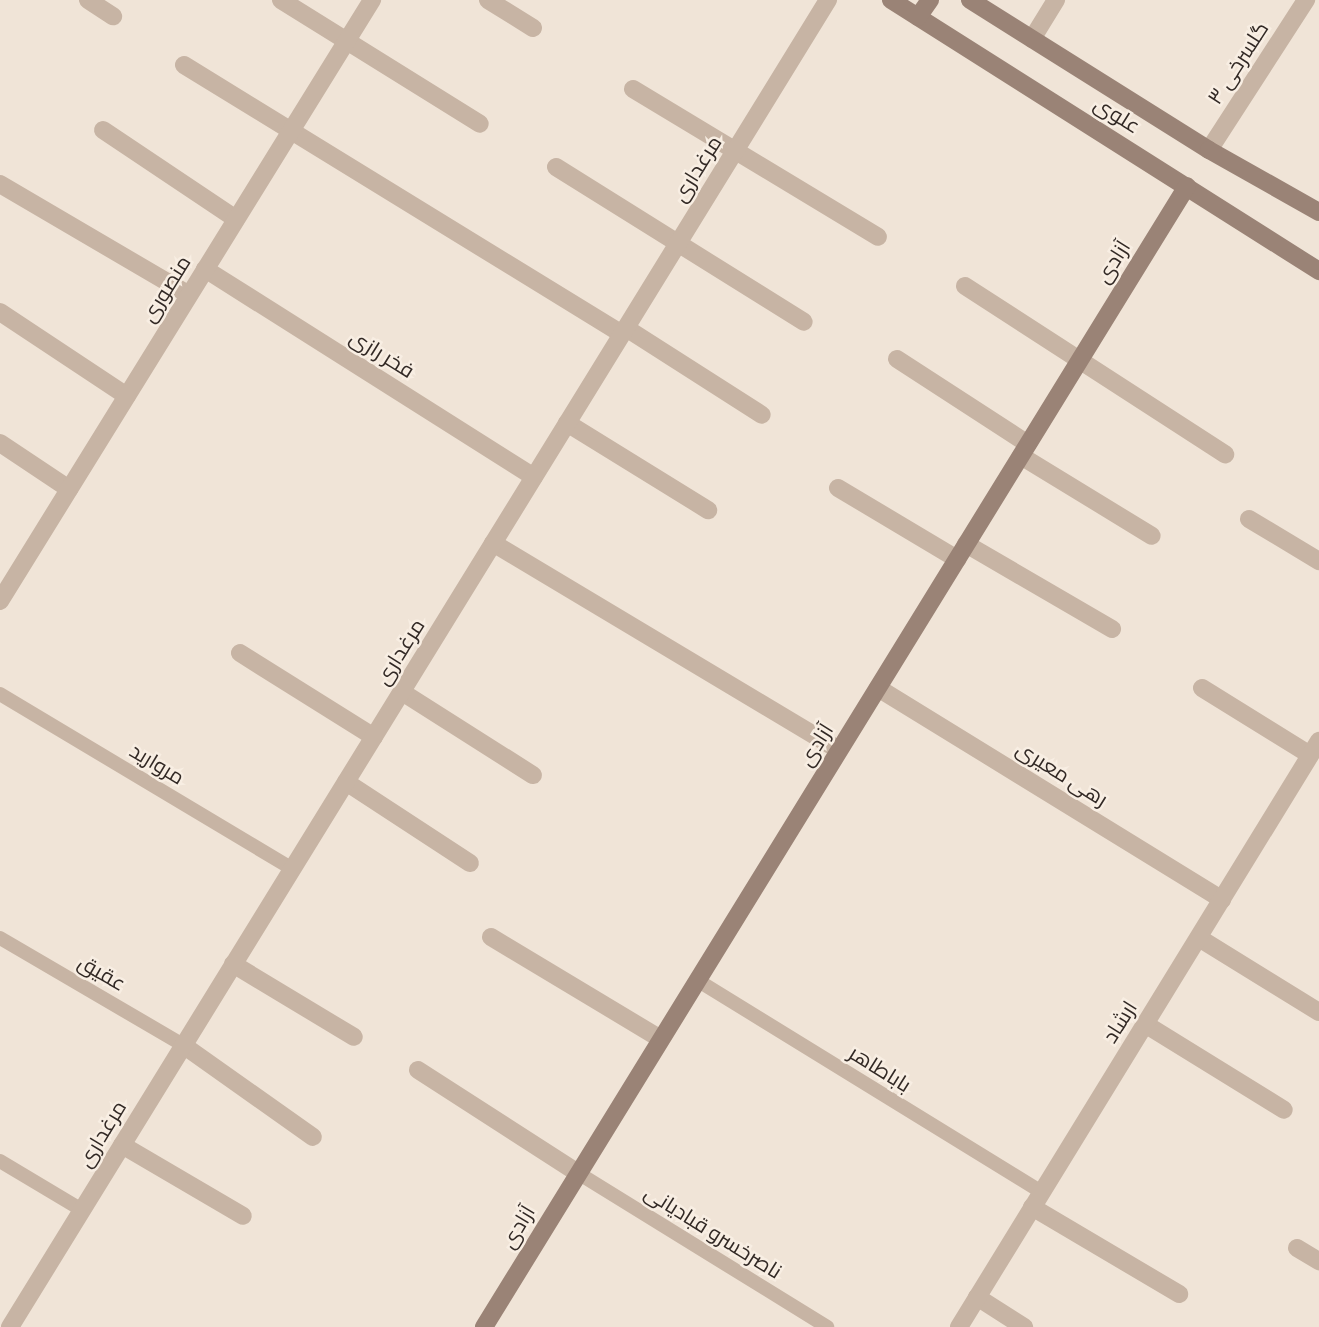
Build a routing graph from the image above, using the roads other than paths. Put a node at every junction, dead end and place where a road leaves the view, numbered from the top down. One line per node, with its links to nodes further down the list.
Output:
1 (88, 0): 11 (street)
2 (281, 0): 15 (street)
3 (372, 0): 15 (street, منصوری)
4 (488, 0): 13 (street)
5 (828, 0): 22 (street, مرغداری)
6 (891, 0): 12 (street, علوی)
7 (930, 0): 12 (street)
8 (970, 0): 14 (street, علوی)
9 (1056, 0): 14 (street)
10 (1306, 0): 21 (street, گلسرخی ۳)
11 (113, 16)
12 (918, 17): 25 (street, علوی)
13 (533, 28)
14 (1032, 39): 21 (street, علوی)
15 (345, 42): 18 (street); 20 (street, منصوری)
16 (184, 65): 20 (street)
17 (633, 89): 22 (street)
18 (480, 124)
19 (103, 130): 27 (street)
20 (290, 130): 27 (street, منصوری); 36 (street)
21 (1209, 150): 26 (street, علوی)
22 (734, 153): 28 (street); 29 (street, مرغداری)
23 (556, 167): 29 (street)
24 (0, 184): 33 (street)
25 (1187, 186): 31 (street, علوی); 38 (street, آزادی)
26 (1319, 212)
27 (236, 219): 30 (street, منصوری)
28 (878, 237)
29 (679, 242): 35 (street); 36 (street, مرغداری)
30 (205, 269): 33 (street, منصوری); 45 (street, فخر رازی)
31 (1319, 271)
32 (964, 286): 38 (street)
33 (189, 295): 39 (street, منصوری)
34 (0, 312): 39 (street)
35 (804, 322)
36 (624, 331): 40 (street); 41 (street, مرغداری)
37 (897, 359): 43 (street)
38 (1080, 359): 43 (street, آزادی); 44 (street)
39 (127, 397): 47 (street, منصوری)
40 (762, 415)
41 (567, 423): 45 (street, مرغداری); 48 (street)
42 (0, 443): 47 (street)
43 (1024, 450): 50 (street); 52 (street, آزادی)
44 (1225, 454)
45 (534, 477): 51 (street, مرغداری)
46 (838, 488): 52 (street)
47 (69, 489): 54 (street, منصوری)
48 (708, 510)
49 (1249, 519): 53 (street)
50 (1152, 536)
51 (493, 543): 59 (street, مرغداری); 63 (street)
52 (962, 551): 55 (street); 57 (street, آزادی)
53 (1319, 561)
54 (0, 601)
55 (1112, 629)
56 (240, 653): 61 (street)
57 (878, 688): 63 (street, آزادی); 68 (street, رهی معیری)
58 (1202, 688): 62 (street)
59 (402, 692): 61 (street, مرغداری); 64 (street)
60 (0, 694): 67 (lane, مروارید)
61 (374, 737): 65 (street, مرغداری)
62 (1315, 748): 68 (street, ارشاد)
63 (839, 750): 73 (street, آزادی)
64 (534, 775)
65 (346, 782): 66 (street); 67 (street, مرغداری)
66 (470, 863)
67 (292, 869): 72 (street, مرغداری)
68 (1222, 900): 71 (street, ارشاد)
69 (491, 937): 77 (street)
70 (0, 938): 78 (lane, عقیق)
71 (1199, 938): 74 (street); 75 (street, ارشاد)
72 (233, 964): 76 (street); 78 (street, مرغداری)
73 (697, 981): 77 (street, آزادی); 85 (lane, باباطاهر)
74 (1319, 1012)
75 (1146, 1024): 80 (street); 85 (street, ارشاد)
76 (354, 1037)
77 (661, 1040): 84 (street, آزادی)
78 (183, 1045): 81 (street); 82 (street, مرغداری)
79 (418, 1070): 84 (street)
80 (1284, 1110)
81 (313, 1137)
82 (122, 1145): 86 (street, مرغداری); 87 (street)
83 (0, 1161): 86 (lane)
84 (578, 1172): 93 (street, آزادی); 94 (lane, ناصرخسرو قبادیانی)
85 (1037, 1200): 90 (street); 91 (street, ارشاد)
86 (82, 1210): 92 (street, مرغداری)
87 (243, 1216)
88 (1297, 1248): 89 (street)
89 (1319, 1261)
90 (1179, 1294)
91 (977, 1297): 95 (street, ارشاد); 96 (street)
92 (10, 1327)
93 (484, 1327)
94 (827, 1327)
95 (959, 1327)
96 (1024, 1327)

